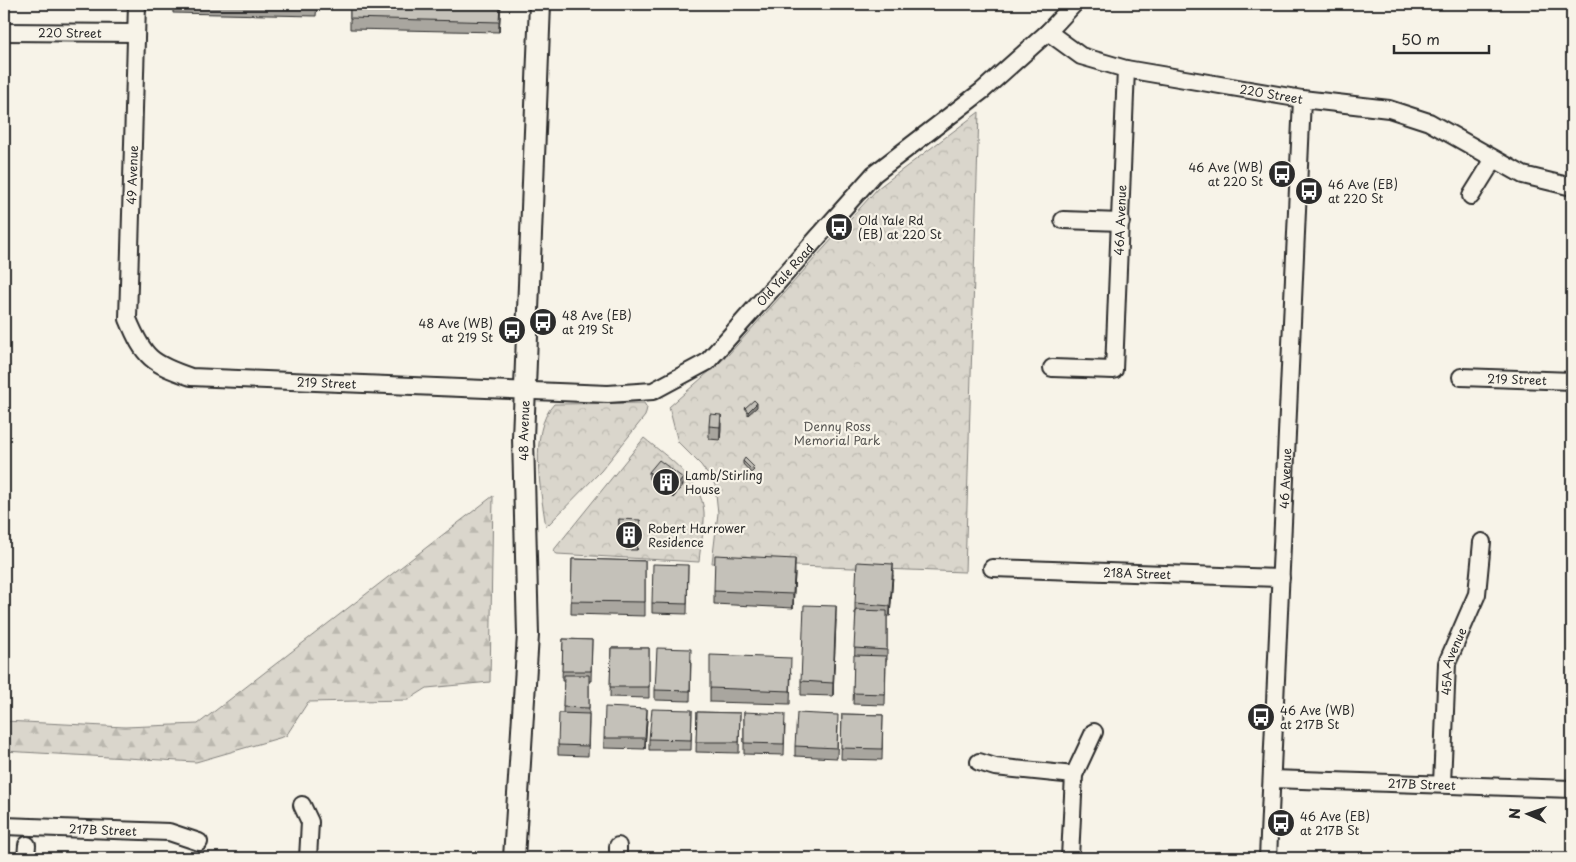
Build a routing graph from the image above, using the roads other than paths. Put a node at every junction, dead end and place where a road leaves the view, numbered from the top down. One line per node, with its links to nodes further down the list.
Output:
1 (137, 4): 6 (street, 49 Avenue)
2 (540, 4): 18 (main road, 48 Avenue)
3 (1074, 4): 5 (street, Old Yale Road)
4 (4, 32): 6 (street, 220 Street)
5 (1048, 32): 7 (street, 220 Street); 18 (street, Old Yale Road)
6 (136, 33): 14 (street, 49 Avenue)
7 (1126, 69): 8 (street, 220 Street); 13 (street, 46A Avenue)
8 (1302, 99): 9 (street, 220 Street); 21 (street, 46 Avenue)
9 (1494, 159): 10 (street, 220 Street); 11 (street)
10 (1572, 187)
11 (1471, 196)
12 (1063, 220): 13 (street)
13 (1120, 222): 15 (street, 46A Avenue)
14 (138, 345): 18 (street, 219 Street)
15 (1052, 368)
16 (1461, 377): 17 (street, 219 Street)
17 (1572, 381)
18 (526, 392): 32 (main road, 48 Avenue)
19 (1482, 542): 26 (street, 45A Avenue)
20 (992, 568): 21 (street, 218A Street)
21 (1281, 578): 25 (street, 46 Avenue)
22 (1094, 732): 24 (street)
23 (979, 762): 24 (street)
24 (1074, 775): 33 (street)
25 (1272, 779): 26 (street, 217B Street); 34 (street, 46 Avenue)
26 (1442, 784): 27 (street, 217B Street)
27 (1572, 789)
28 (302, 805): 31 (street)
29 (4, 826): 30 (street, 217B Street)
30 (199, 842)
31 (308, 858)
32 (514, 858)
33 (1070, 858)
34 (1268, 858)

